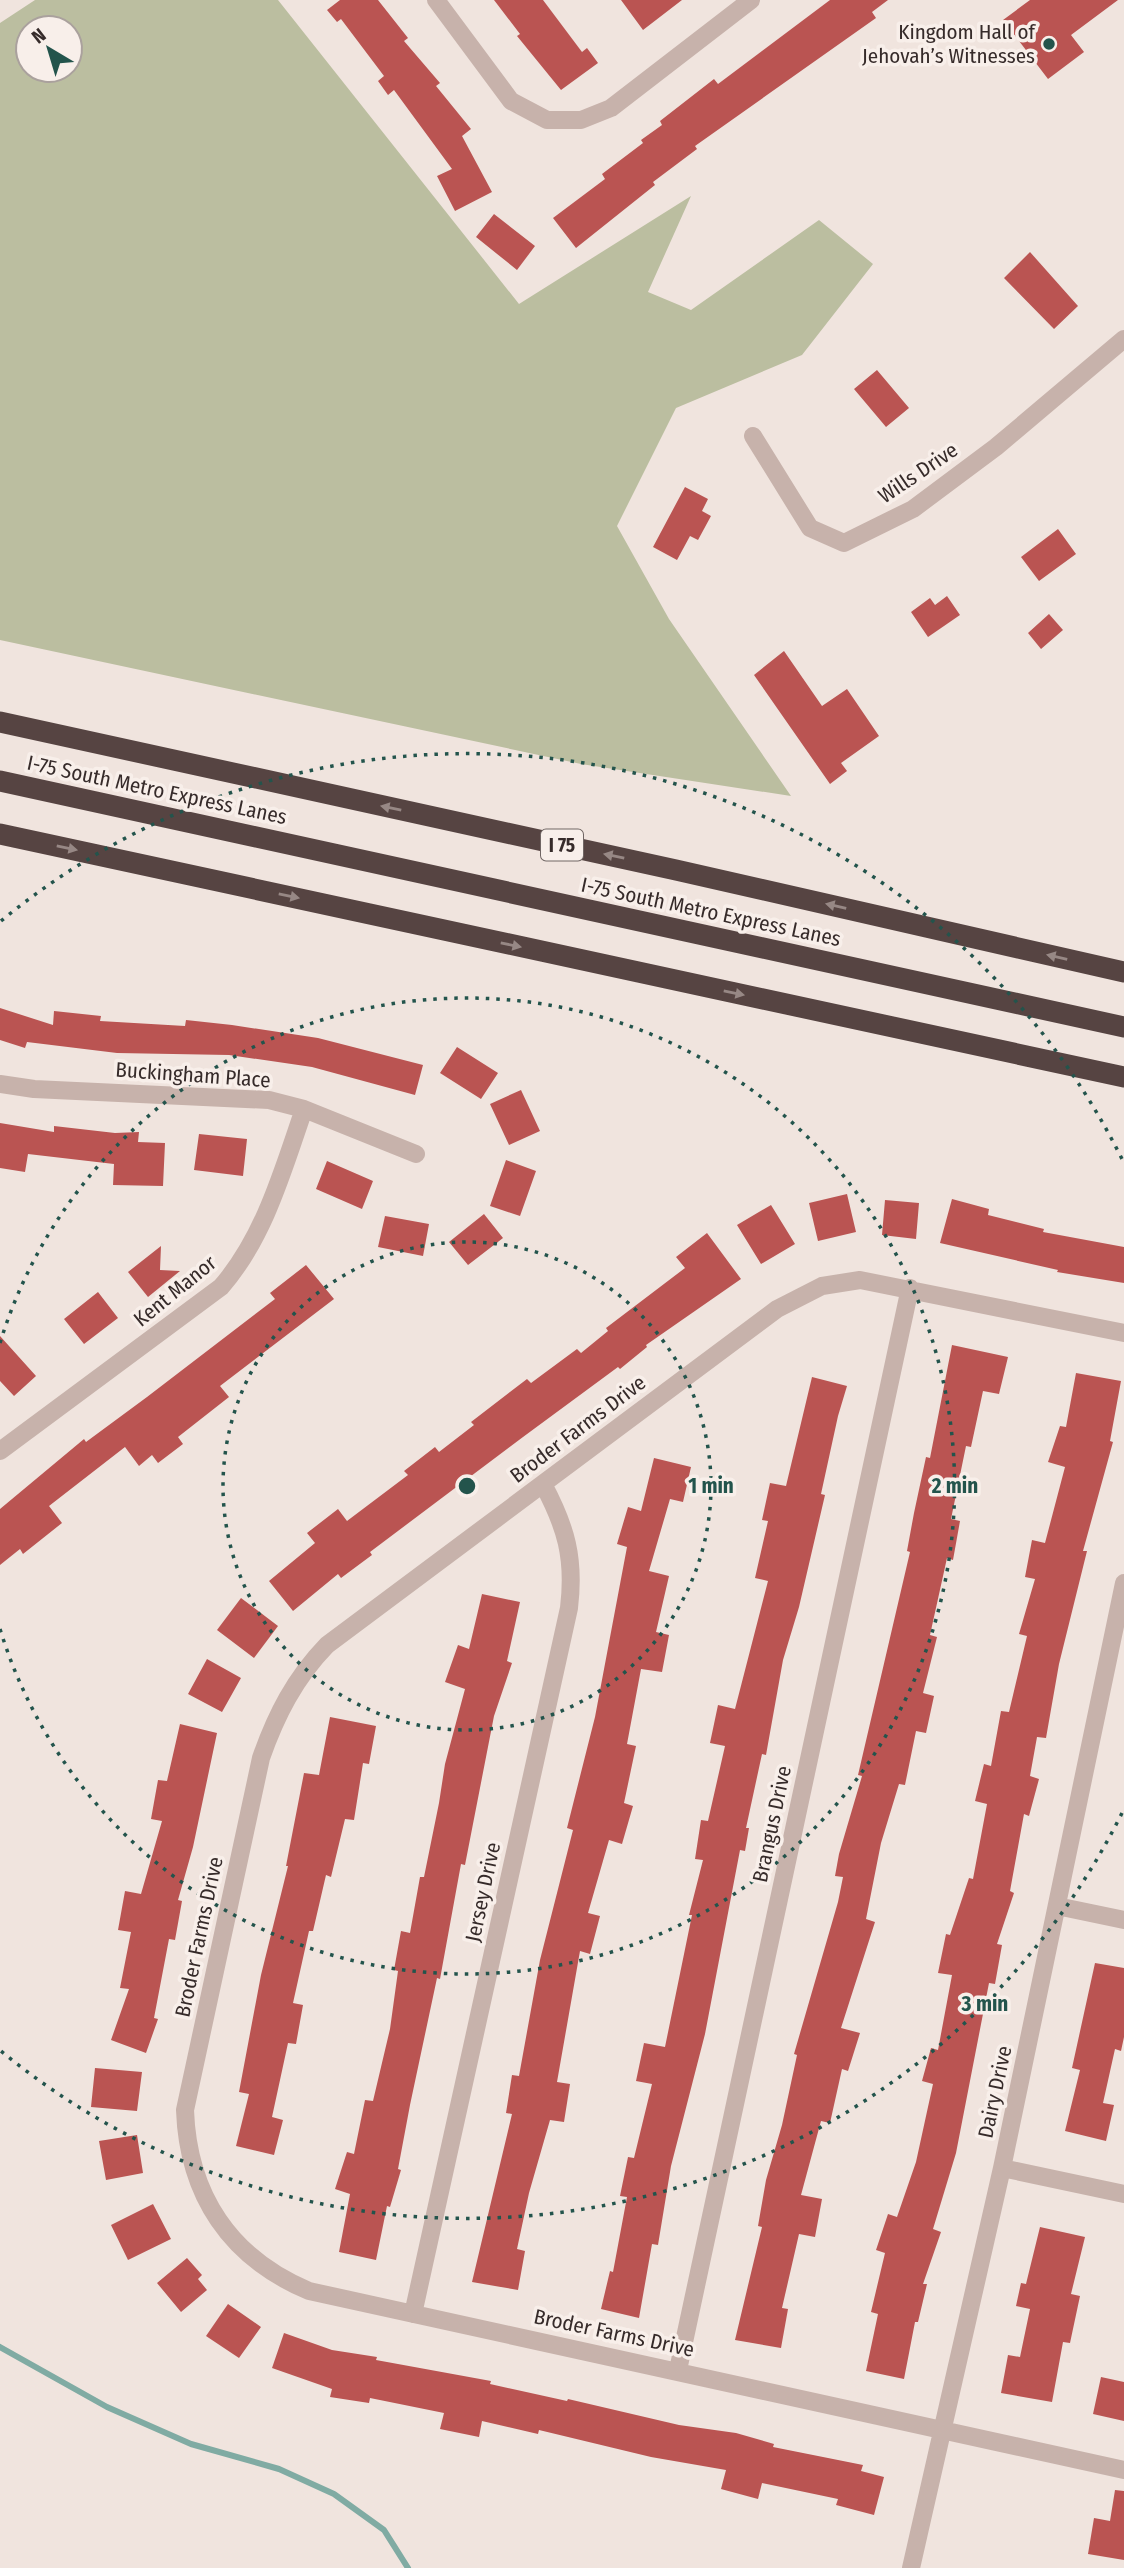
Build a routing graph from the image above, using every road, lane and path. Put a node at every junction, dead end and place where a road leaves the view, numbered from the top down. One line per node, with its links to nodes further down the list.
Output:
1 (436, 0): 2 (street)
2 (738, 4)
3 (1124, 339): 4 (street, Wills Drive)
4 (753, 436)
5 (0, 722): 8 (highway, I 75, one-way to 5)
6 (0, 780): 9 (highway, I-75 South Metro Express Lanes)
7 (0, 834): 10 (highway, one-way to 10)
8 (1124, 972)
9 (1124, 1027)
10 (1124, 1077)
11 (0, 1084): 12 (street, Buckingham Place)
12 (304, 1109): 13 (street, Buckingham Place); 16 (street, Kent Manor)
13 (416, 1154)
14 (910, 1288): 15 (street, Broder Farms Drive); 17 (street, Broder Farms Drive); 25 (street, Brangus Drive)
15 (1124, 1333)
16 (0, 1451)
17 (543, 1484): 24 (street, Jersey Drive); 24 (street, Broder Farms Drive)
18 (1124, 1583): 19 (street, Dairy Drive)
19 (1122, 1604): 20 (street, Dairy Drive)
20 (1057, 1906): 21 (street); 22 (street, Dairy Drive)
21 (1124, 1920)
22 (1002, 2168): 23 (street); 26 (street, Dairy Drive)
23 (1124, 2194)
24 (413, 2314): 25 (street, Broder Farms Drive)
25 (678, 2370): 26 (street, Broder Farms Drive)
26 (942, 2429): 27 (street, Broder Farms Drive); 28 (street, Dairy Drive)
27 (1124, 2470)
28 (911, 2568)

